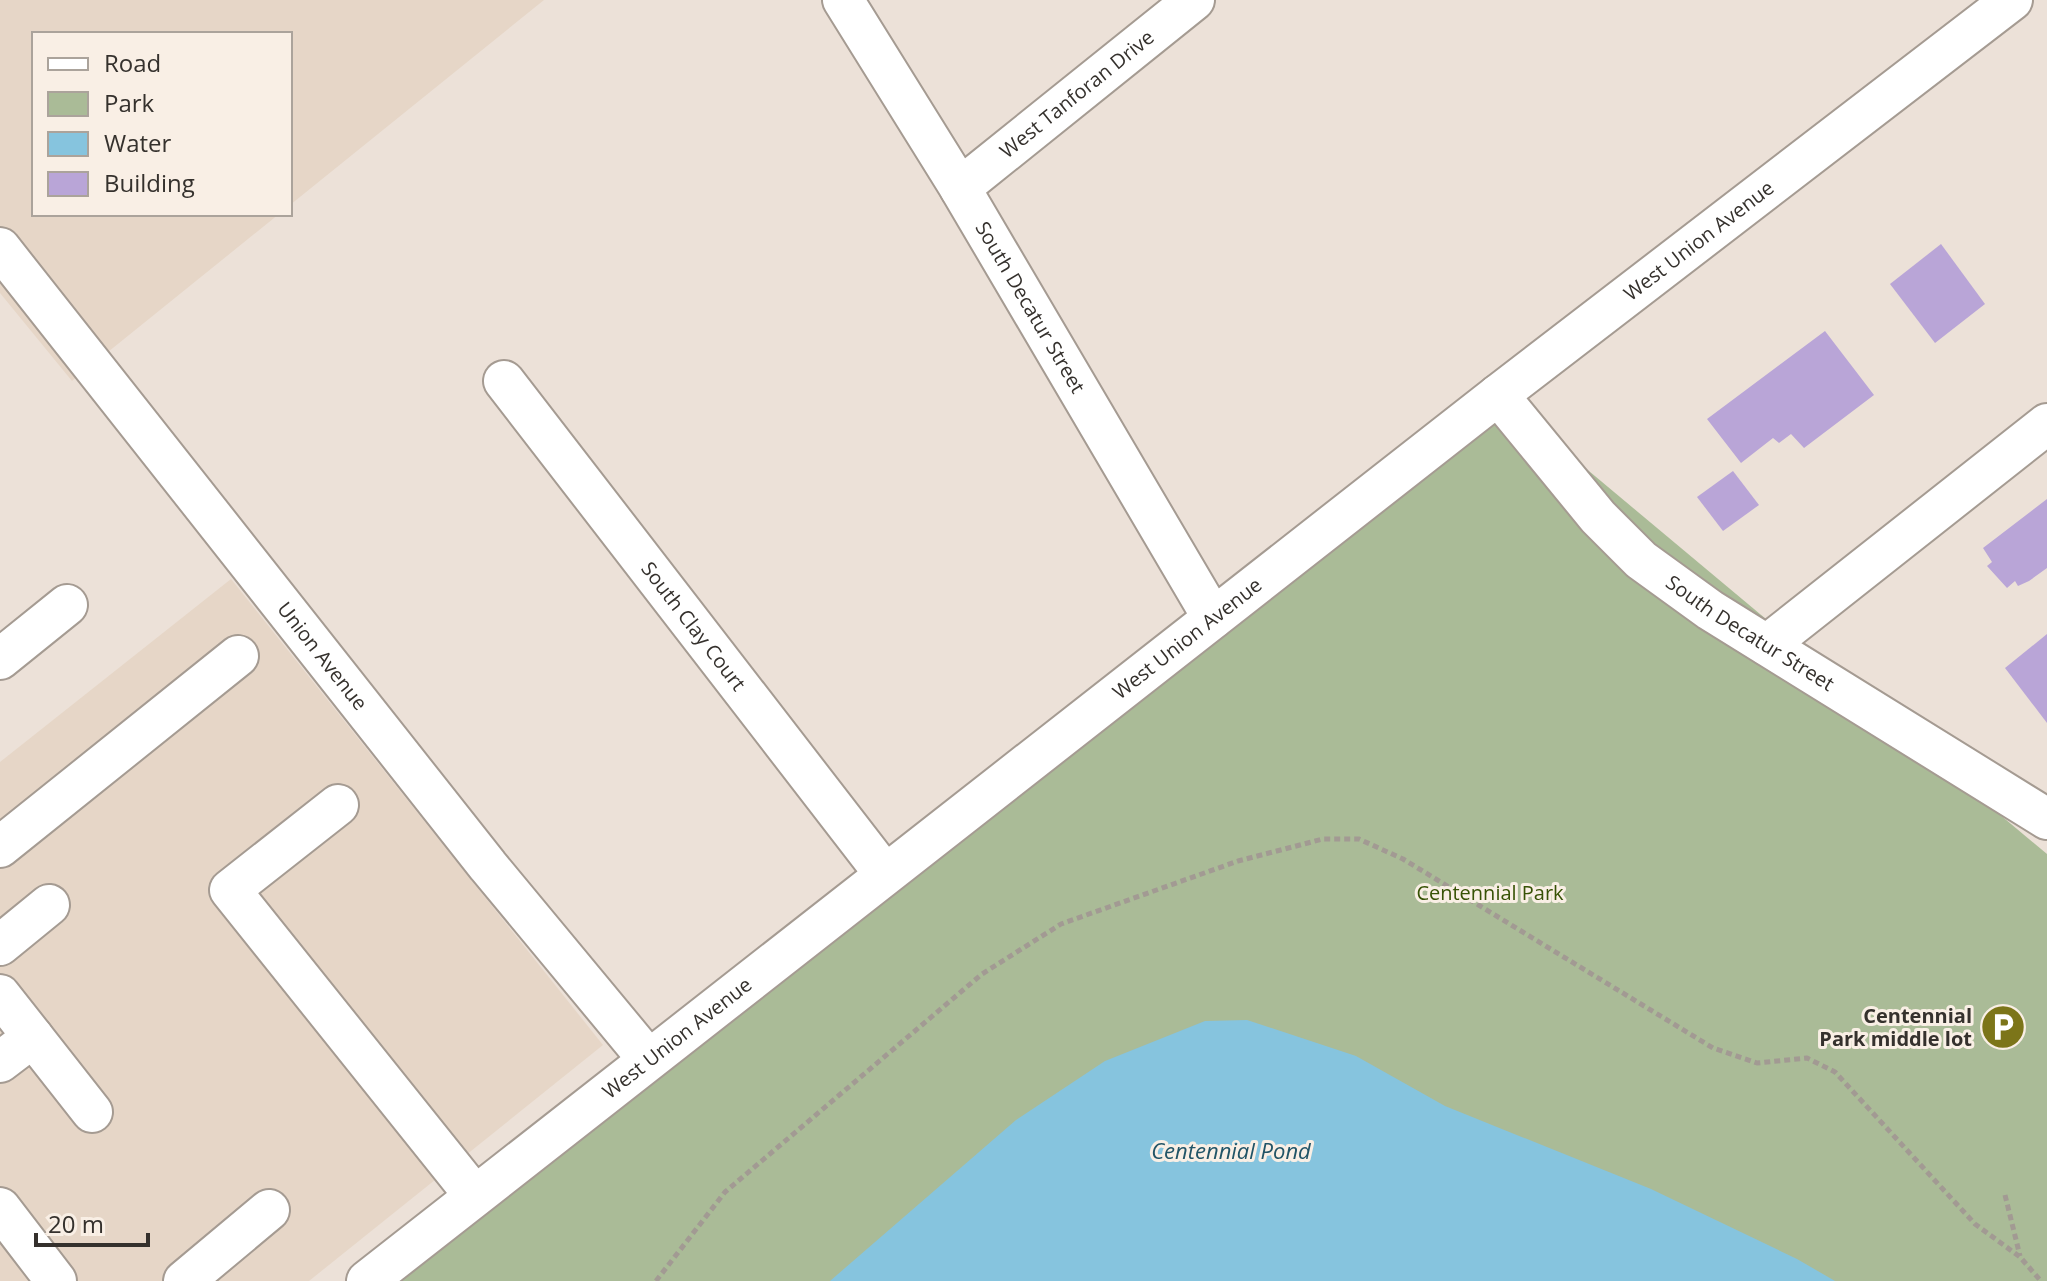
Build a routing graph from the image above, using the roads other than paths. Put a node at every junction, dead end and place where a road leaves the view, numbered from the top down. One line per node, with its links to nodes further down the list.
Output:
1 (843, 0): 4 (street, South Decatur Street)
2 (1194, 0): 4 (street, West Tanforan Drive)
3 (2012, 0): 7 (street, West Union Avenue)
4 (960, 188): 10 (street, South Decatur Street)
5 (0, 248): 22 (street, Union Avenue)
6 (504, 381): 17 (street, South Clay Court)
7 (1498, 395): 10 (street, West Union Avenue); 11 (street, South Decatur Street)
8 (2047, 424): 11 (street)
9 (67, 605): 13 (street)
10 (1213, 618): 17 (street, West Union Avenue)
11 (1767, 645): 15 (street, South Decatur Street)
12 (238, 656): 16 (street)
13 (0, 659)
14 (338, 805): 25 (street)
15 (2047, 819)
16 (0, 847)
17 (884, 873): 22 (street, West Union Avenue)
18 (49, 905): 19 (street)
19 (0, 945)
20 (0, 995): 21 (street)
21 (33, 1037): 23 (street); 24 (street)
22 (648, 1059): 25 (street, West Union Avenue)
23 (0, 1062)
24 (92, 1112)
25 (475, 1196): 30 (street, West Union Avenue)
26 (0, 1208): 28 (street)
27 (269, 1210): 29 (street)
28 (56, 1281)
29 (184, 1281)
30 (367, 1281)

